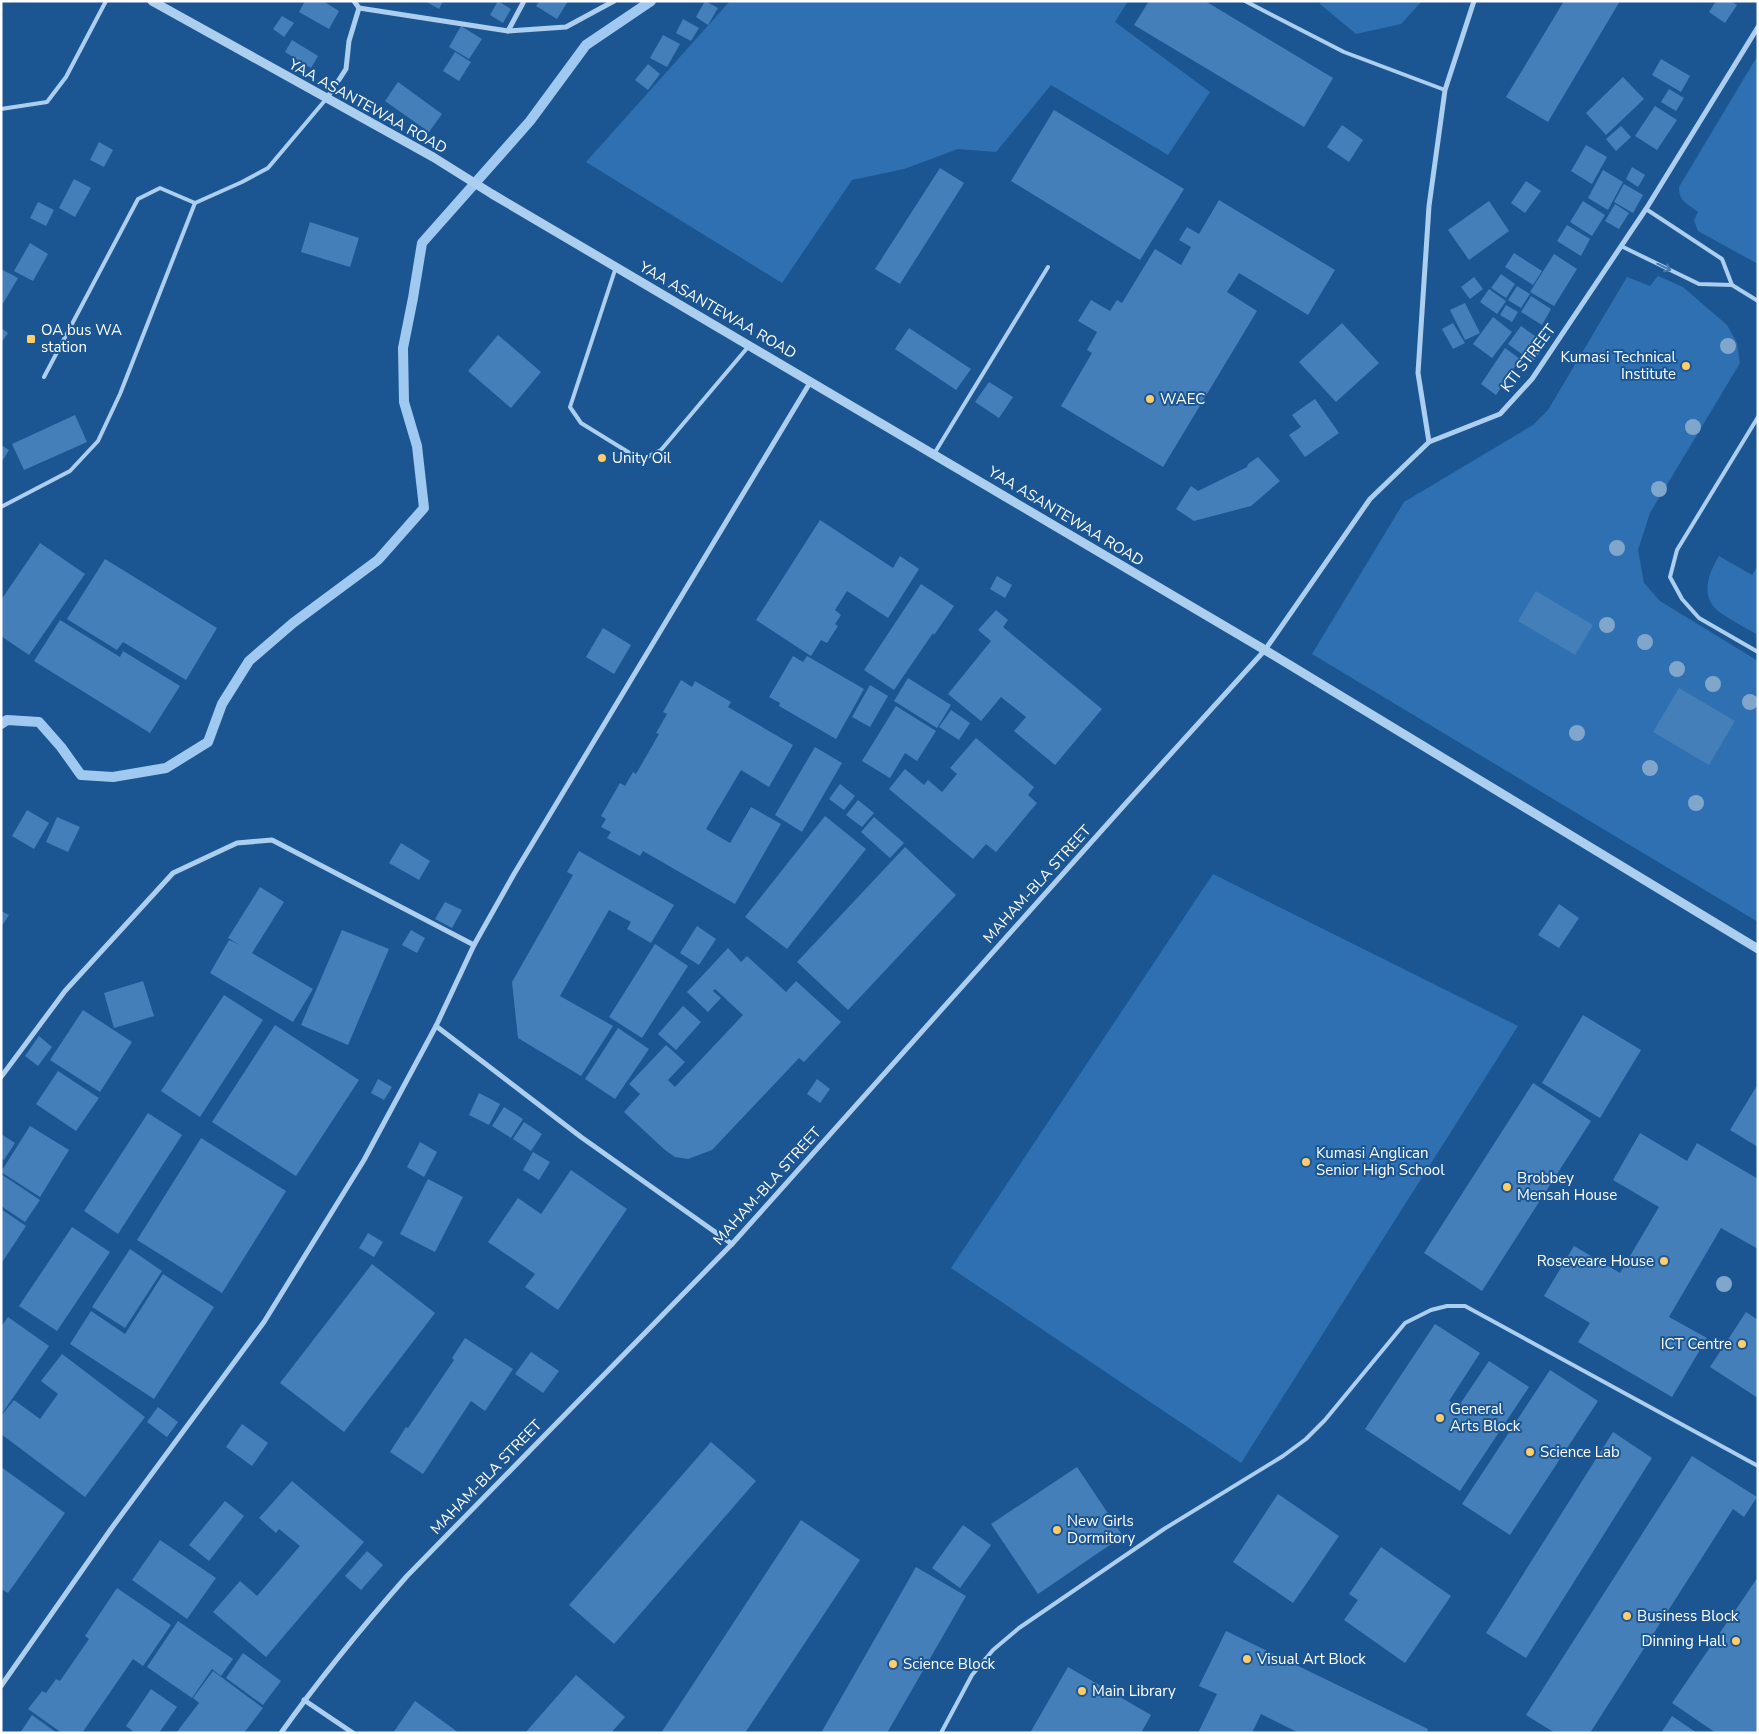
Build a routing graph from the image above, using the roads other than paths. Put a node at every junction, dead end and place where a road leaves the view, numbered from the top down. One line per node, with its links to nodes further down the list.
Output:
1 (106, 1): 13 (lane)
2 (152, 1): 12 (street, YAA ASANTEWAA ROAD)
3 (354, 1): 8 (street)
4 (524, 1): 10 (street)
5 (614, 1): 10 (street)
6 (1245, 1): 11 (lane)
7 (1474, 1): 11 (street)
8 (358, 8): 10 (street); 12 (street)
9 (1758, 28): 15 (street, KTI STREET)
10 (508, 31)
11 (1445, 90): 25 (street)
12 (327, 98): 14 (lane); 17 (street, YAA ASANTEWAA ROAD)
13 (1, 109)
14 (196, 203): 22 (lane); 27 (lane)
15 (1646, 209): 16 (street, KTI STREET); 19 (lane)
16 (1620, 246): 19 (lane, one-way to 19); 25 (street, KTI STREET)
17 (616, 266): 21 (street, YAA ASANTEWAA ROAD); 21 (lane)
18 (1048, 267): 26 (lane)
19 (1732, 285): 20 (lane)
20 (1758, 301)
21 (749, 345): 23 (street, YAA ASANTEWAA ROAD)
22 (44, 377)
23 (811, 381): 26 (street, YAA ASANTEWAA ROAD); 30 (street)
24 (1758, 417): 29 (lane)
25 (1429, 442): 28 (street, KTI STREET)
26 (934, 454): 28 (street, YAA ASANTEWAA ROAD)
27 (1, 507)
28 (1265, 650): 31 (street, YAA ASANTEWAA ROAD); 34 (street, MAHAM-BLA STREET)
29 (1758, 652)
30 (474, 945): 32 (street); 33 (street)
31 (1758, 949)
32 (436, 1026): 34 (street); 36 (street)
33 (1, 1077)
34 (732, 1244): 37 (street, MAHAM-BLA STREET)
35 (1758, 1466): 40 (lane)
36 (1, 1686)
37 (304, 1700): 38 (street, MAHAM-BLA STREET); 39 (street)
38 (281, 1733)
39 (353, 1733)
40 (941, 1733)

